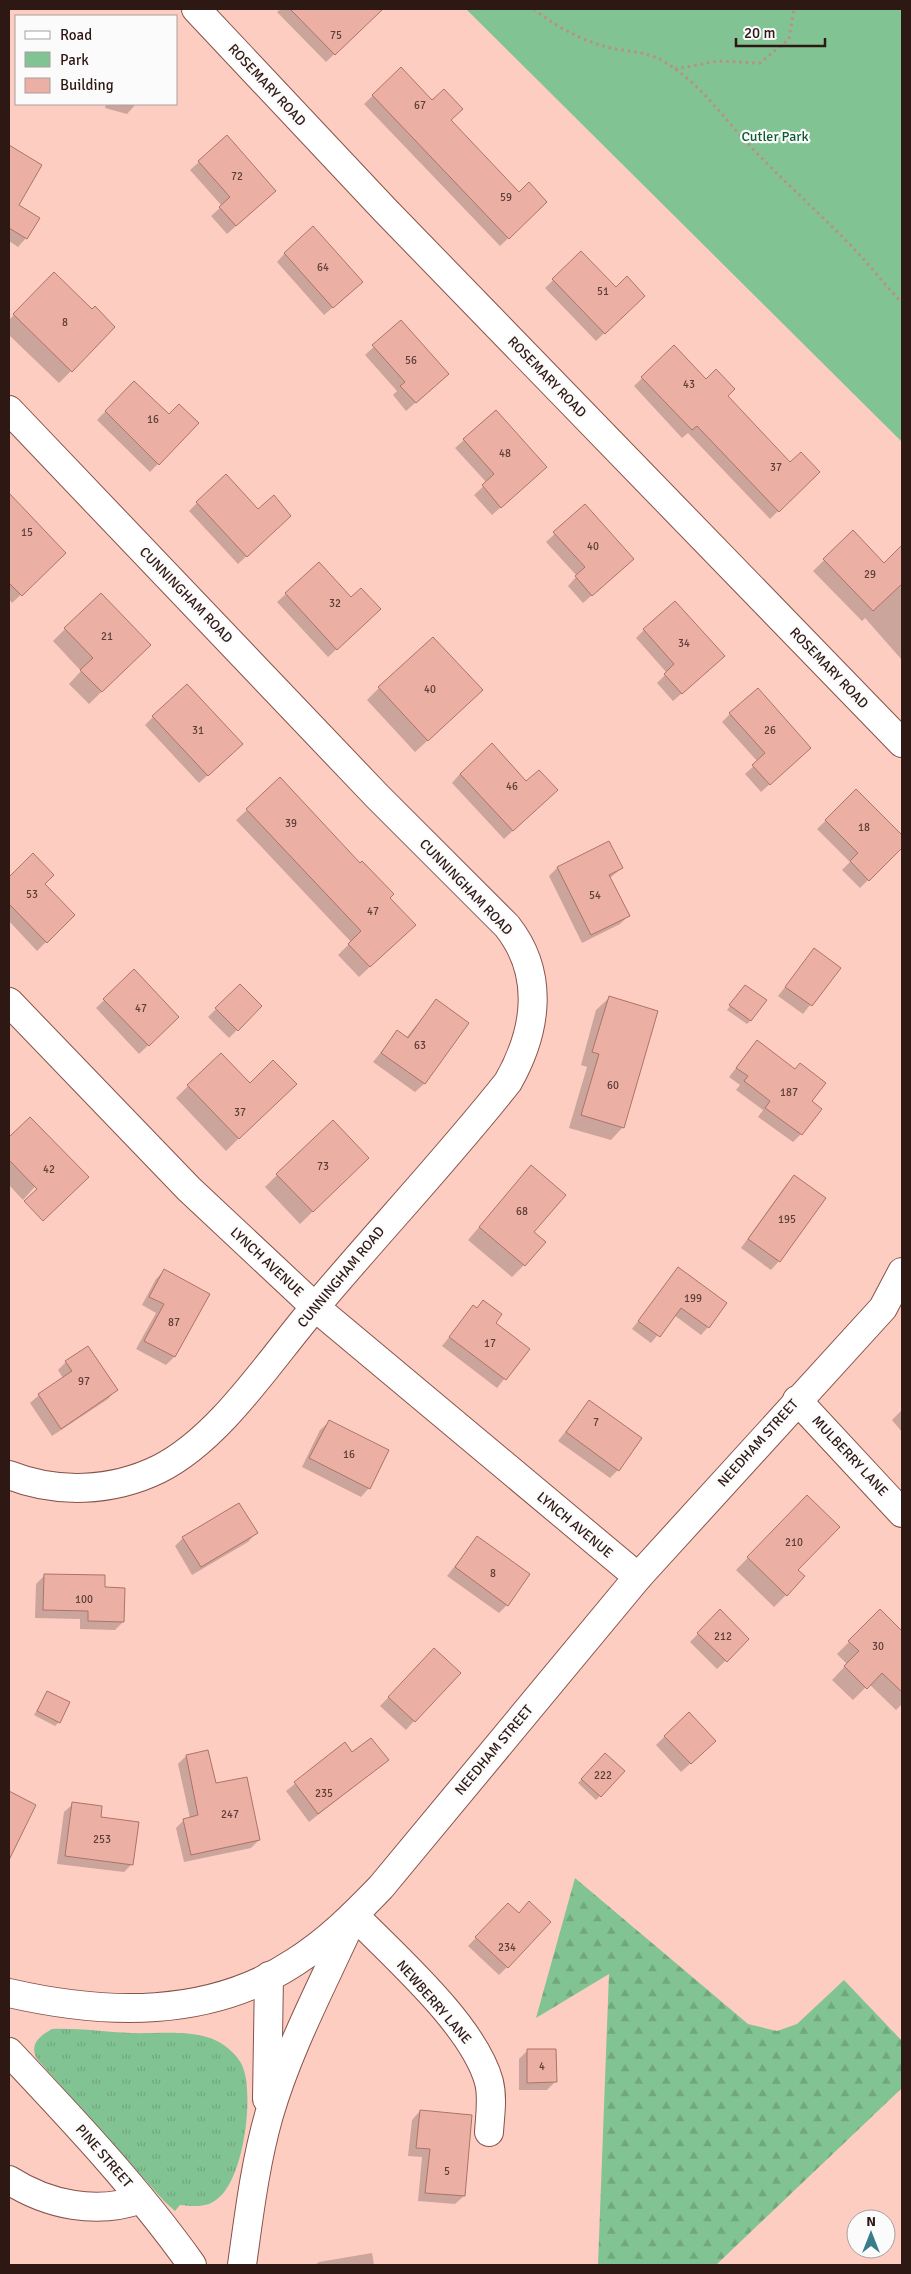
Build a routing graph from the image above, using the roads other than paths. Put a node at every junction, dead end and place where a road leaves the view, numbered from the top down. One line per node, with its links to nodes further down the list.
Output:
1 (196, 9): 3 (street, ROSEMARY ROAD)
2 (9, 410): 7 (street, CUNNINGHAM ROAD)
3 (902, 742)
4 (9, 1002): 7 (street, LYNCH AVENUE)
5 (902, 1272): 6 (street, NEEDHAM STREET)
6 (892, 1303): 8 (street, NEEDHAM STREET)
7 (315, 1308): 9 (street, CUNNINGHAM ROAD); 11 (street, LYNCH AVENUE)
8 (797, 1400): 10 (street, MULBERRY LANE); 11 (street, NEEDHAM STREET)
9 (9, 1475)
10 (902, 1513)
11 (638, 1577): 12 (street, NEEDHAM STREET)
12 (354, 1915): 13 (street, NEEDHAM STREET); 16 (street, NEWBERRY LANE); 17 (street)
13 (269, 1976): 14 (street, NEEDHAM STREET); 17 (street)
14 (9, 1993)
15 (9, 2052): 19 (street, PINE STREET)
16 (489, 2132)
17 (264, 2136): 21 (street)
18 (9, 2180): 19 (street)
19 (141, 2199): 20 (street, PINE STREET)
20 (191, 2265)
21 (242, 2265)

